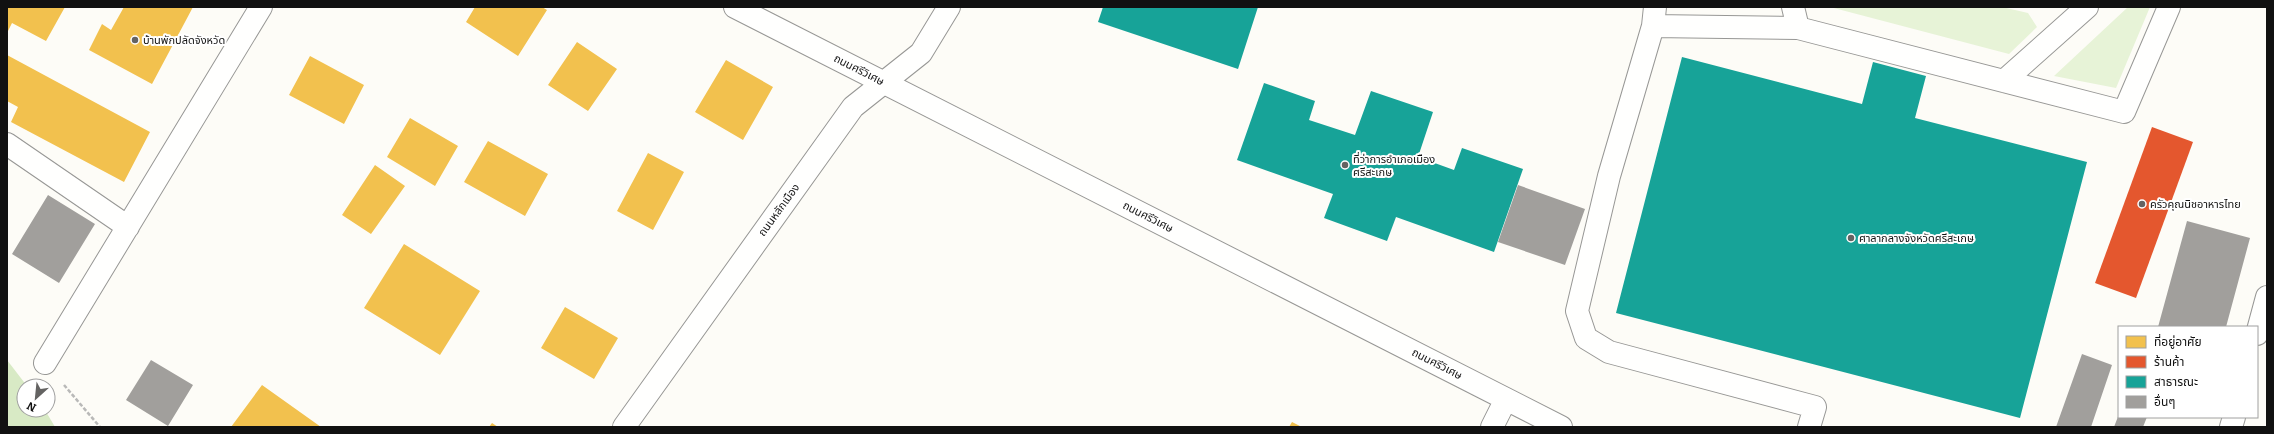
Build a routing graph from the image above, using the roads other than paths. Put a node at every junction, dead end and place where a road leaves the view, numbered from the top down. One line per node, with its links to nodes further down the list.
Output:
1 (261, 7): 12 (street)
2 (735, 7): 10 (street, ถนนศรีวิเศษ)
3 (949, 7): 10 (street, ถนนหลักเมือง)
4 (1792, 7): 8 (street)
5 (2087, 7): 9 (street)
6 (2169, 7): 9 (street)
7 (1654, 17): 8 (street); 20 (street)
8 (1798, 28): 9 (street)
9 (2004, 81)
10 (885, 83): 16 (street, ถนนศรีวิเศษ); 17 (street, ถนนหลักเมือง)
11 (7, 144): 12 (street)
12 (128, 227): 15 (street)
13 (2267, 298): 14 (street)
14 (2258, 330)
15 (45, 363)
16 (1506, 399): 18 (street); 19 (street, ถนนศรีวิเศษ)
17 (624, 427)
18 (1492, 427)
19 (1561, 427)
20 (1809, 427)

